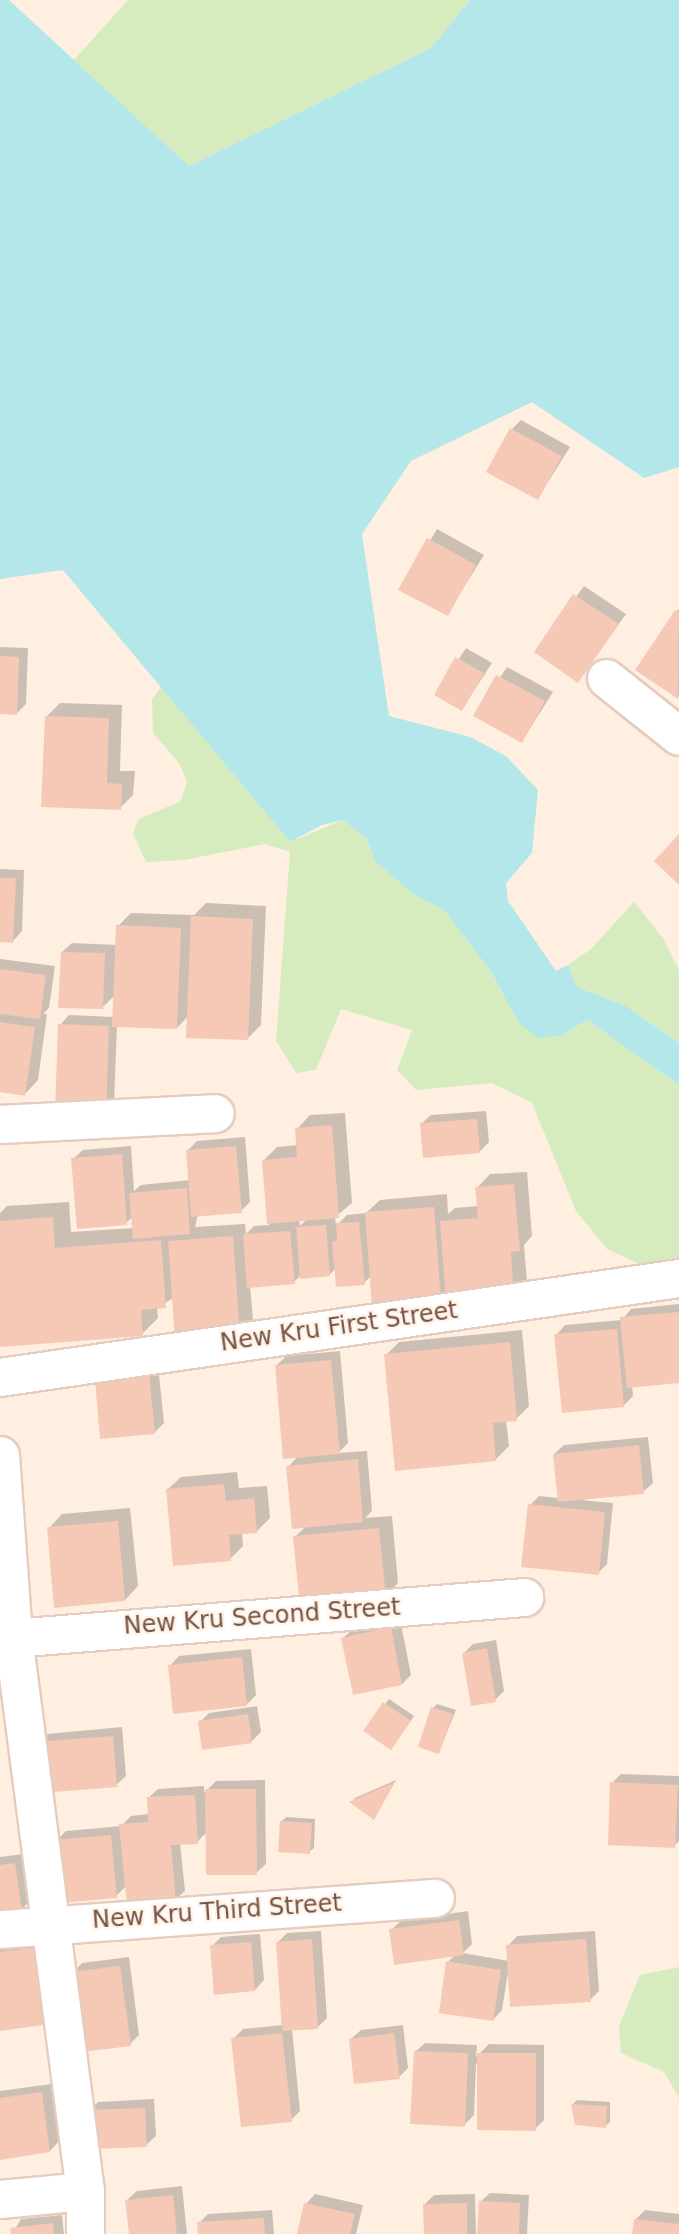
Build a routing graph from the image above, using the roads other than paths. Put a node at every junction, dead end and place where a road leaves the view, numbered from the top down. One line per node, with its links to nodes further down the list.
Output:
1 (606, 678): 2 (street)
2 (679, 736)
3 (215, 1113): 4 (street)
4 (0, 1124)
5 (679, 1278): 6 (street, New Kru First Street)
6 (0, 1377)
7 (0, 1455): 9 (street)
8 (524, 1597): 9 (street, New Kru Second Street)
9 (7, 1638): 11 (street)
10 (435, 1898): 11 (street, New Kru Third Street)
11 (49, 1924): 12 (street, New Kru Third Street); 13 (street)
12 (0, 1929)
13 (85, 2191): 14 (street); 15 (street)
14 (0, 2199)
15 (85, 2234)

